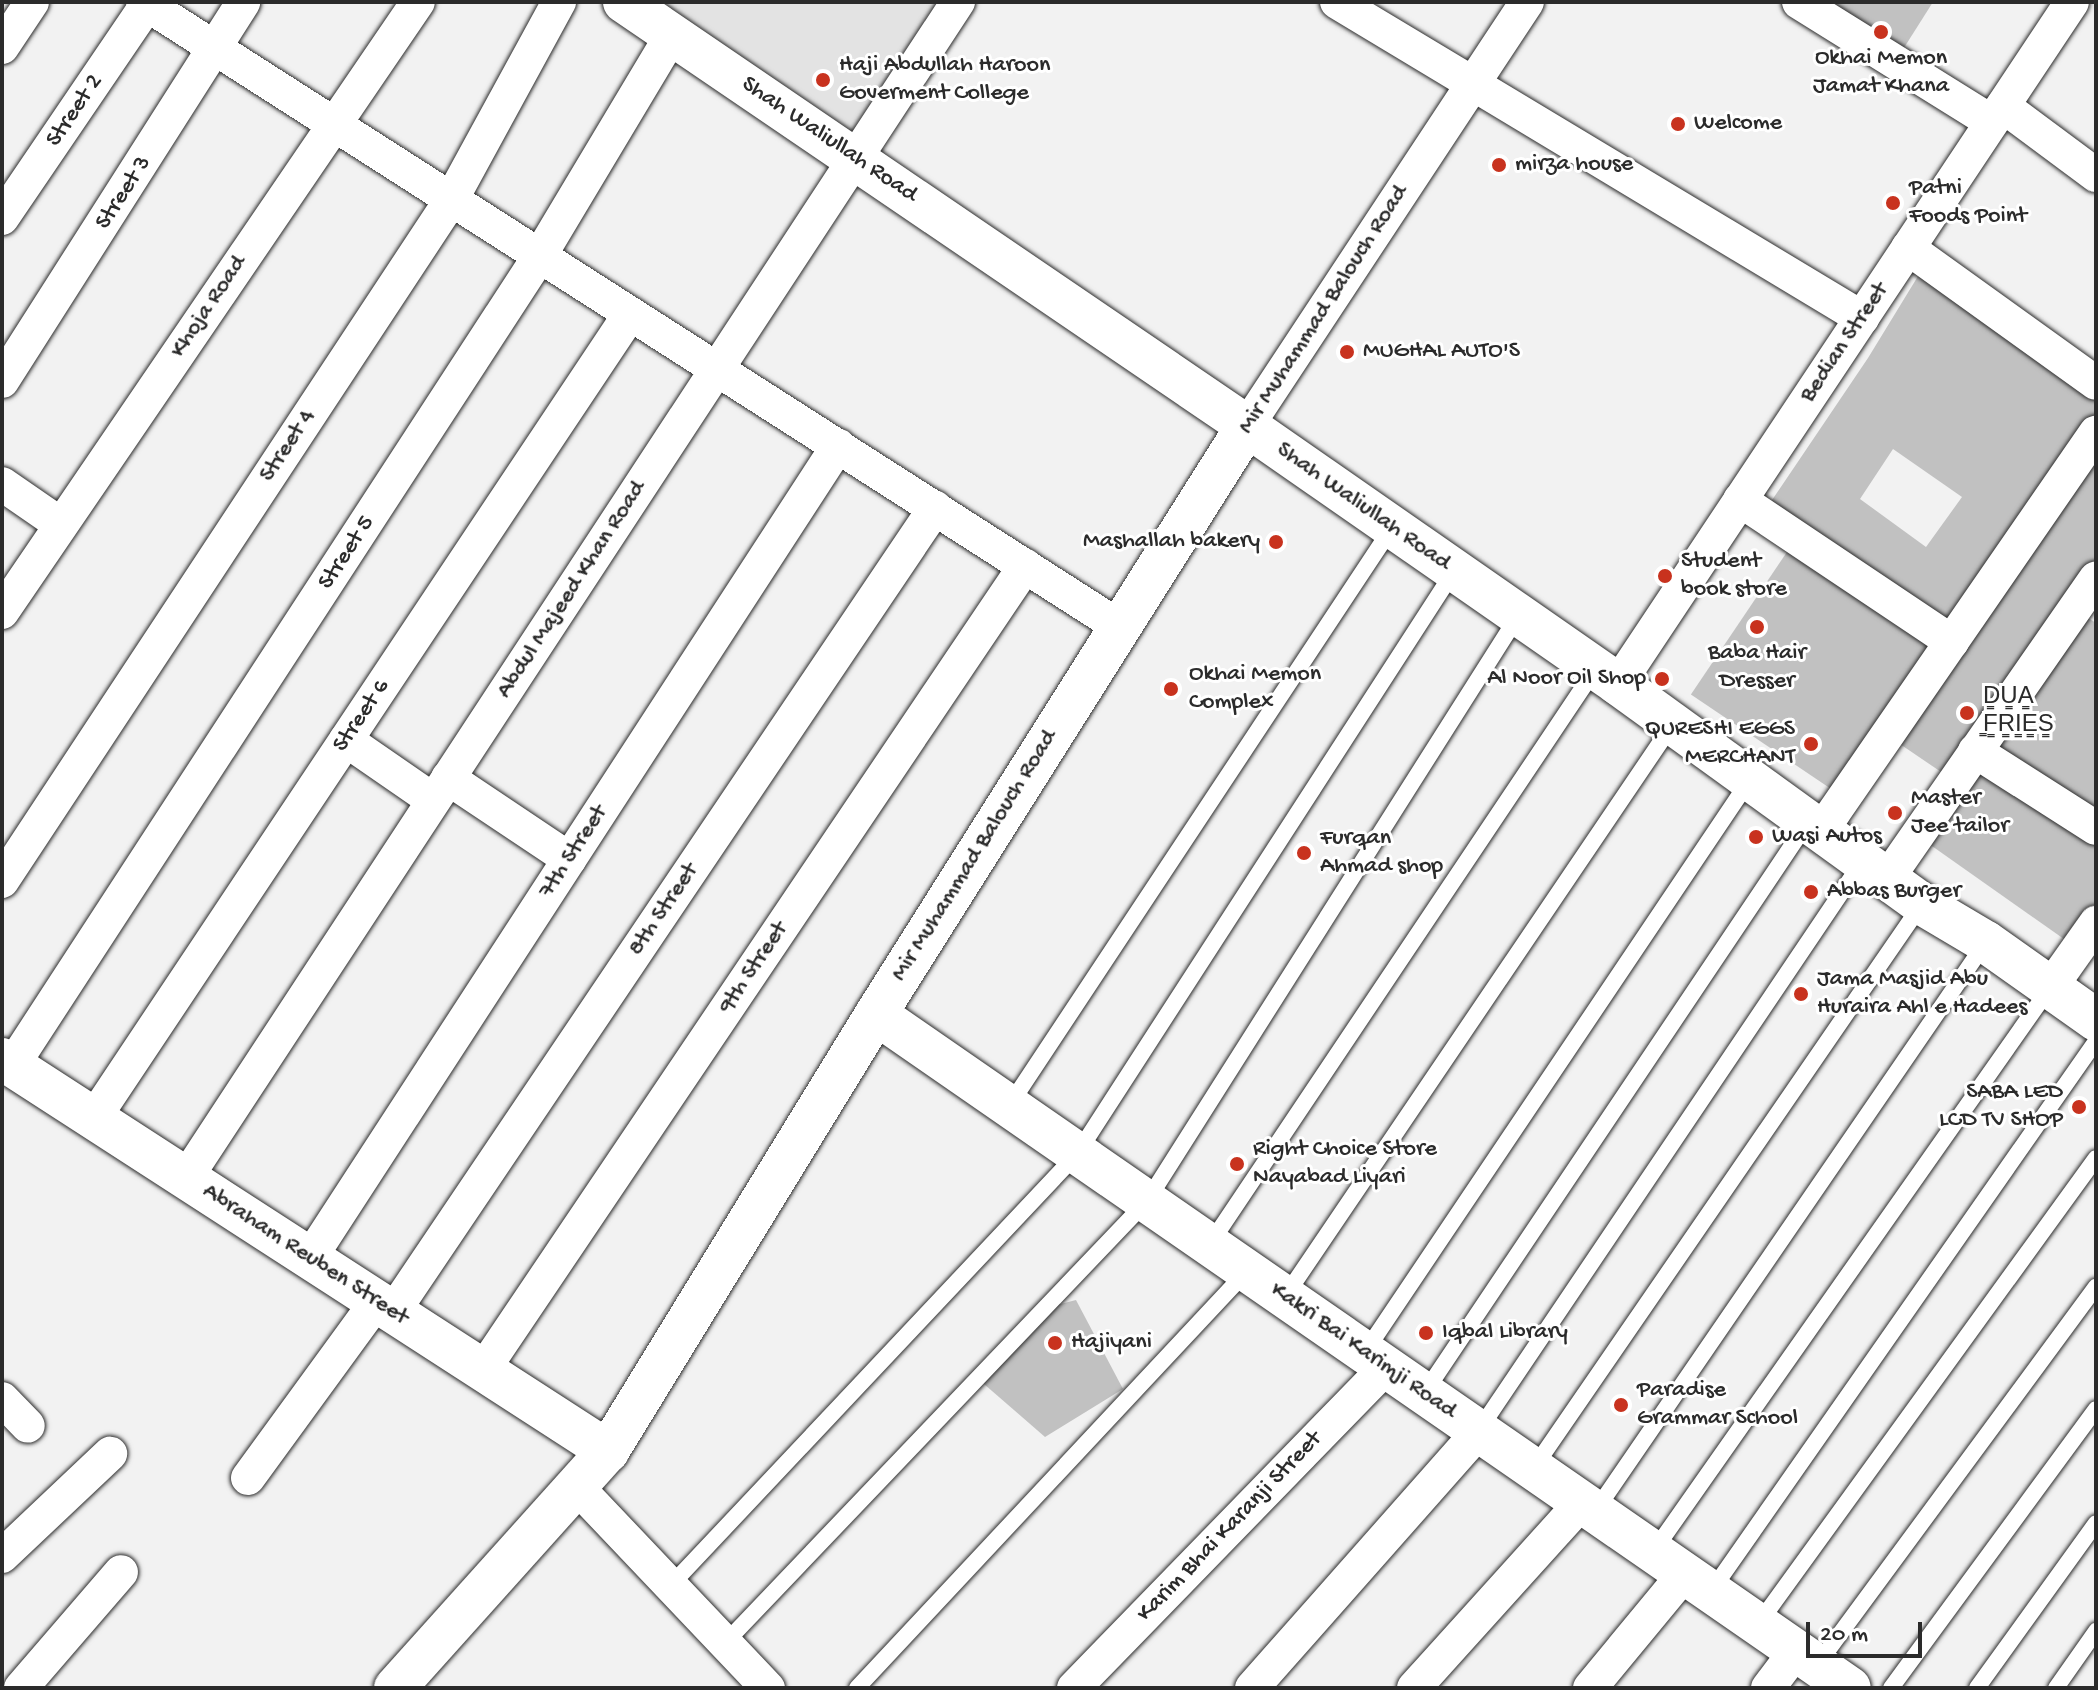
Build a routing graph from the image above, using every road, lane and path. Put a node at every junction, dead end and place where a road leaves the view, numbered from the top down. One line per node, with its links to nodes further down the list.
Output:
1 (32, 2): 13 (street)
2 (243, 2): 14 (street, Street 3)
3 (418, 2): 17 (street, Khoja Road)
4 (559, 2): 20 (street, Street 4)
5 (624, 2): 12 (street, Shah Waliullah Road)
6 (958, 2): 18 (street, Abdul Majeed Khan Road)
7 (1337, 2): 15 (street)
8 (1527, 2): 15 (street, Mir Muhammad Balouch Road)
9 (1799, 2): 16 (street)
10 (2072, 2): 16 (street, Bedian Street)
11 (145, 3): 14 (street); 21 (street, Street 2)
12 (672, 35): 18 (street, Shah Waliullah Road); 23 (street, Street 5)
13 (2, 47)
14 (216, 49): 17 (street); 27 (street, Street 3)
15 (1473, 84): 25 (street); 29 (street, Mir Muhammad Balouch Road)
16 (1998, 114): 19 (street); 22 (street, Bedian Street)
17 (334, 124): 20 (street); 35 (street, Khoja Road)
18 (855, 158): 26 (street, Abdul Majeed Khan Road); 29 (street, Shah Waliullah Road)
19 (2096, 175)
20 (451, 200): 23 (street); 54 (street, Street 4)
21 (2, 218)
22 (1908, 248): 25 (street, Bedian Street); 28 (street)
23 (539, 257): 24 (street); 62 (street, Street 5)
24 (630, 314): 26 (street); 46 (street, Street 6)
25 (1862, 318): 33 (street, Bedian Street)
26 (717, 368): 31 (street); 49 (street, Abdul Majeed Khan Road)
27 (2, 381)
28 (2096, 383)
29 (1247, 426): 36 (street, Shah Waliullah Road); 42 (street, Mir Muhammad Balouch Road)
30 (2096, 433): 43 (street)
31 (838, 446): 34 (street); 52 (street, 7th Street)
32 (2, 484): 35 (street)
33 (1740, 500): 43 (street); 44 (street, Bedian Street)
34 (935, 508): 37 (street); 74 (street, 8th Street)
35 (60, 524): 40 (street, Khoja Road)
36 (1392, 528): 38 (street, Shah Waliullah Road); 63 (lane)
37 (1025, 566): 42 (street); 76 (street, 9th Street)
38 (1454, 571): 41 (street, Shah Waliullah Road); 65 (lane)
39 (2090, 598): 47 (street)
40 (2, 612)
41 (1518, 616): 44 (street, Shah Waliullah Road); 68 (lane)
42 (1120, 627): 59 (street, Mir Muhammad Balouch Road)
43 (1952, 642): 50 (street)
44 (1606, 677): 45 (street, Shah Waliullah Road); 69 (lane)
45 (1673, 724): 48 (street, Shah Waliullah Road); 73 (lane)
46 (346, 740): 49 (street); 64 (street, Street 6)
47 (1975, 751): 51 (street); 53 (street)
48 (1750, 779): 50 (street, Shah Waliullah Road); 75 (lane)
49 (441, 789): 52 (street); 67 (street, Abdul Majeed Khan Road)
50 (1814, 826): 53 (street, Shah Waliullah Road); 77 (lane)
51 (2096, 828)
52 (569, 859): 70 (street, 7th Street)
53 (1875, 870): 55 (street, Shah Waliullah Road); 81 (lane)
54 (2, 881)
55 (1922, 904): 57 (street, Shah Waliullah Road); 84 (lane)
56 (2096, 923): 58 (street)
57 (1986, 942): 58 (street, Shah Waliullah Road); 87 (lane)
58 (2050, 988): 60 (street, Shah Waliullah Road); 91 (lane)
59 (876, 1014): 63 (street, Kakri Bai Karimji Road); 82 (street, Mir Muhammad Balouch Road)
60 (2096, 1020)
61 (2096, 1041): 91 (lane)
62 (7, 1062): 64 (street, Abraham Reuben Street)
63 (1009, 1106): 65 (street, Kakri Bai Karimji Road)
64 (94, 1118): 67 (street, Abraham Reuben Street)
65 (1077, 1154): 68 (street, Kakri Bai Karimji Road); 92 (lane)
66 (2096, 1158): 93 (lane)
67 (186, 1178): 70 (street, Abraham Reuben Street)
68 (1147, 1201): 69 (street, Kakri Bai Karimji Road); 95 (lane)
69 (1210, 1245): 71 (street, Kakri Bai Karimji Road)
70 (310, 1258): 74 (street, Abraham Reuben Street)
71 (1247, 1271): 73 (street, Kakri Bai Karimji Road); 100 (lane)
72 (2096, 1287): 96 (lane)
73 (1285, 1297): 75 (street, Kakri Bai Karimji Road)
74 (385, 1306): 76 (street, Abraham Reuben Street); 85 (street, 8th Street)
75 (1375, 1360): 77 (street, Kakri Bai Karimji Road); 101 (street, Karim Bhai Karanji Street)
76 (483, 1370): 82 (street, Abraham Reuben Street)
77 (1424, 1394): 81 (street, Kakri Bai Karimji Road)
78 (2, 1399): 80 (street)
79 (2096, 1409): 106 (lane)
80 (28, 1426)
81 (1479, 1431): 84 (street, Kakri Bai Karimji Road); 102 (street)
82 (608, 1451): 86 (street, Mir Muhammad Balouch Road)
83 (110, 1454): 89 (street)
84 (1533, 1469): 87 (street, Kakri Bai Karimji Road)
85 (248, 1478)
86 (576, 1486): 92 (street); 98 (street, Mir Muhammad Balouch Road)
87 (1588, 1507): 91 (street, Kakri Bai Karimji Road); 103 (street)
88 (2096, 1523): 107 (lane)
89 (2, 1556)
90 (121, 1572): 97 (street)
91 (1683, 1572): 93 (street, Kakri Bai Karimji Road); 104 (street)
92 (671, 1585): 95 (street)
93 (1758, 1624): 96 (street, Kakri Bai Karimji Road)
94 (2096, 1631): 108 (lane)
95 (725, 1643): 99 (street)
96 (1821, 1668): 105 (street)
97 (21, 1688)
98 (395, 1688)
99 (768, 1688)
100 (857, 1688)
101 (1074, 1688)
102 (1252, 1688)
103 (1414, 1688)
104 (1590, 1688)
105 (1768, 1688)
106 (1891, 1688)
107 (1977, 1688)
108 (2056, 1688)

